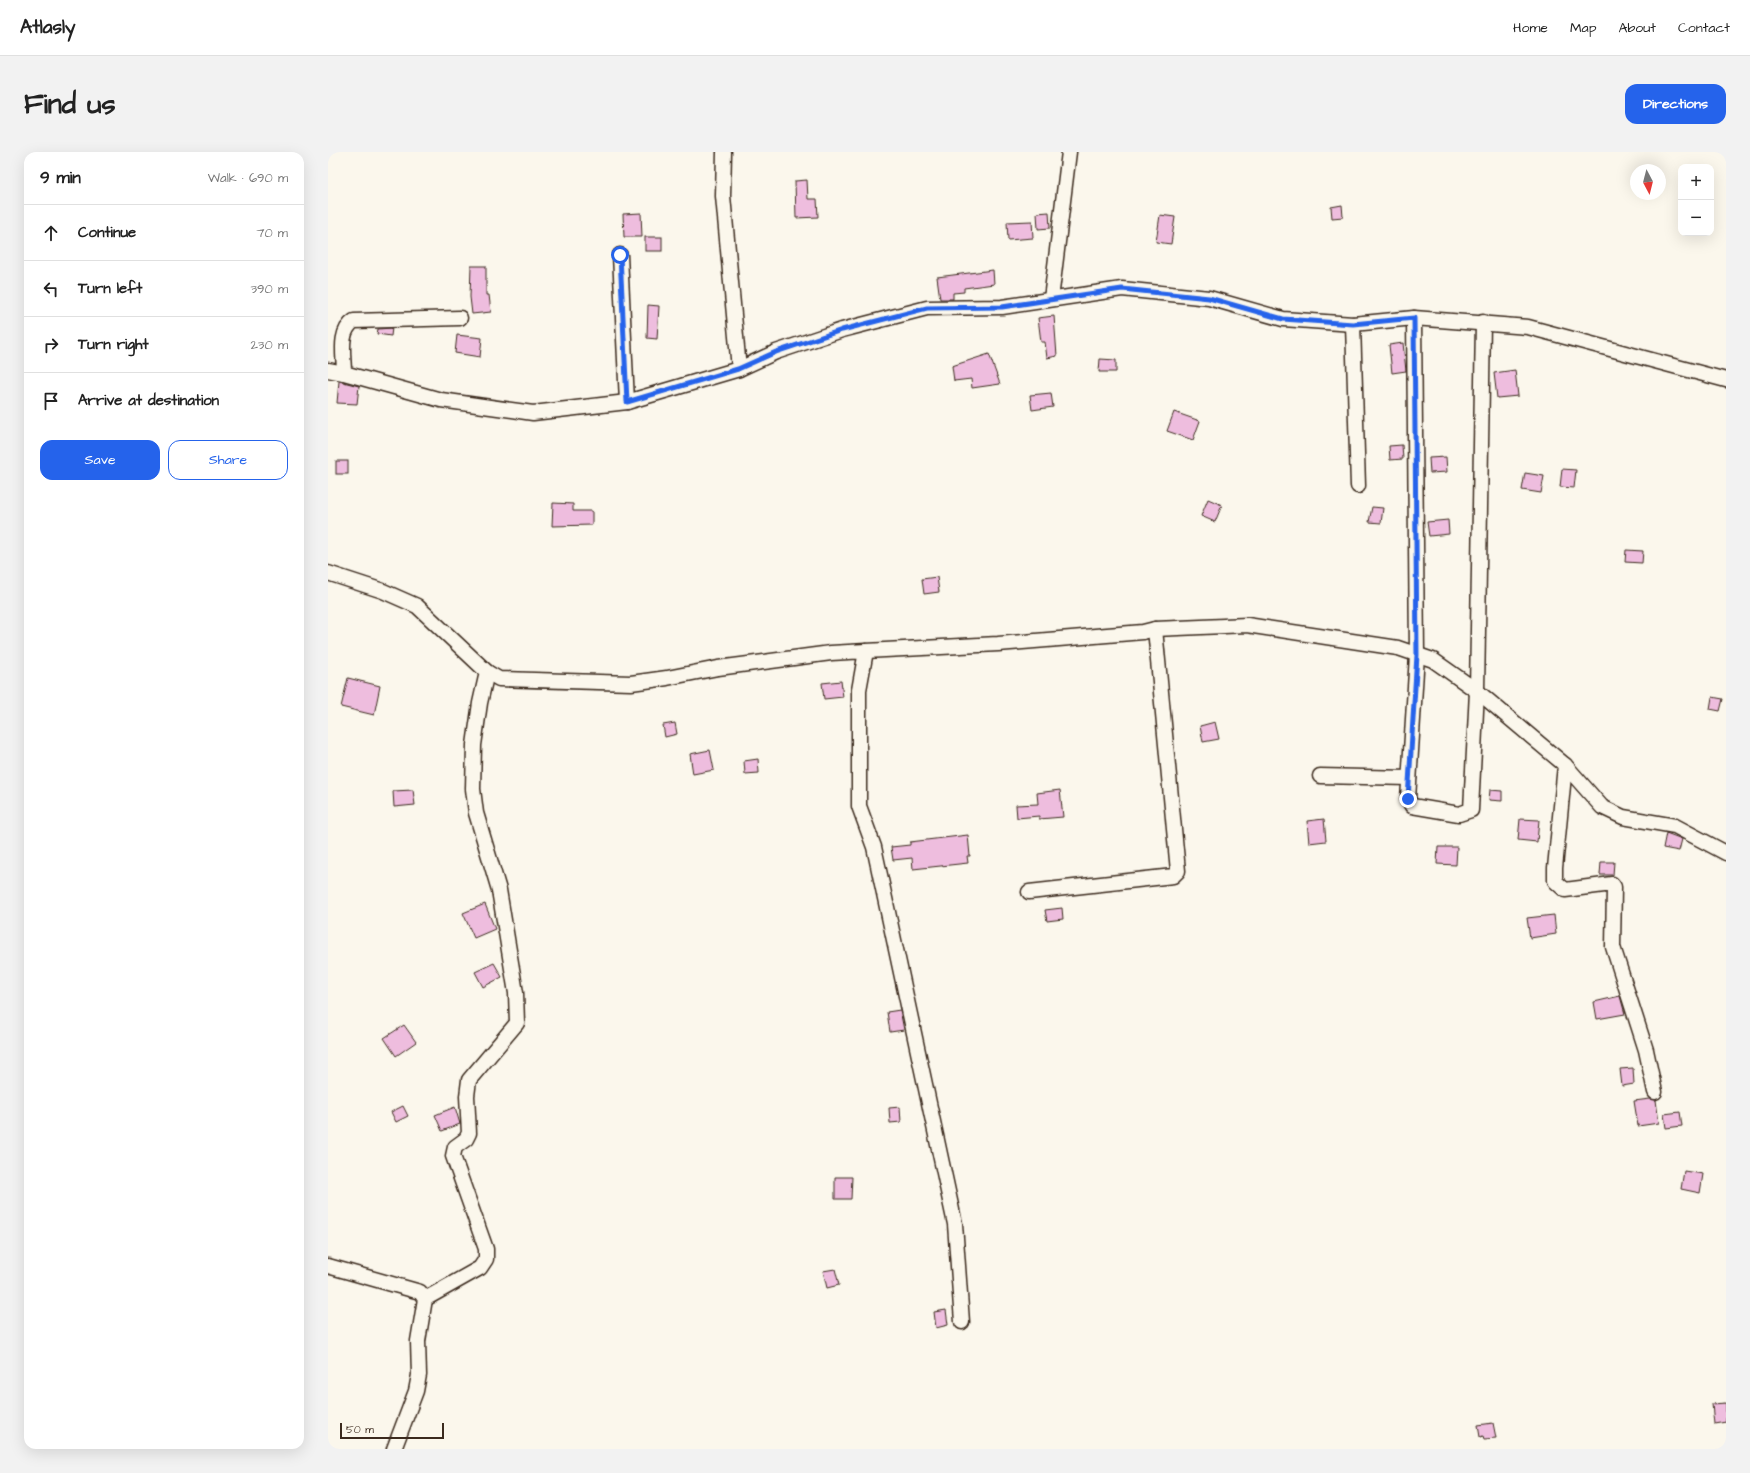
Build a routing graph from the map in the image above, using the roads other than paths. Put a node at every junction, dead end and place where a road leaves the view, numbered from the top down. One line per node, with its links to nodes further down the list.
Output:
1 (724, 152): 9 (street)
2 (1069, 152): 4 (street)
3 (620, 255): 13 (street)
4 (1051, 299): 8 (street); 9 (street)
5 (460, 318): 11 (street)
6 (1414, 318): 7 (street); 8 (street); 18 (street)
7 (1483, 322): 12 (street); 20 (street)
8 (1353, 324): 14 (street)
9 (738, 369): 13 (street)
10 (328, 370): 11 (street)
11 (344, 372): 13 (street)
12 (1726, 380)
13 (627, 402)
14 (1358, 486)
15 (328, 573): 19 (street)
16 (1155, 629): 17 (street); 18 (street); 25 (street)
17 (866, 651): 19 (street); 29 (street)
18 (1417, 655): 20 (street); 23 (street)
19 (487, 672): 28 (street)
20 (1477, 692): 21 (street); 23 (street)
21 (1565, 765): 24 (street); 26 (street)
22 (1320, 776): 23 (street)
23 (1409, 778)
24 (1726, 853)
25 (1029, 892)
26 (1655, 1092)
27 (328, 1266): 28 (street)
28 (424, 1299): 30 (street)
29 (962, 1322)
30 (394, 1449)

